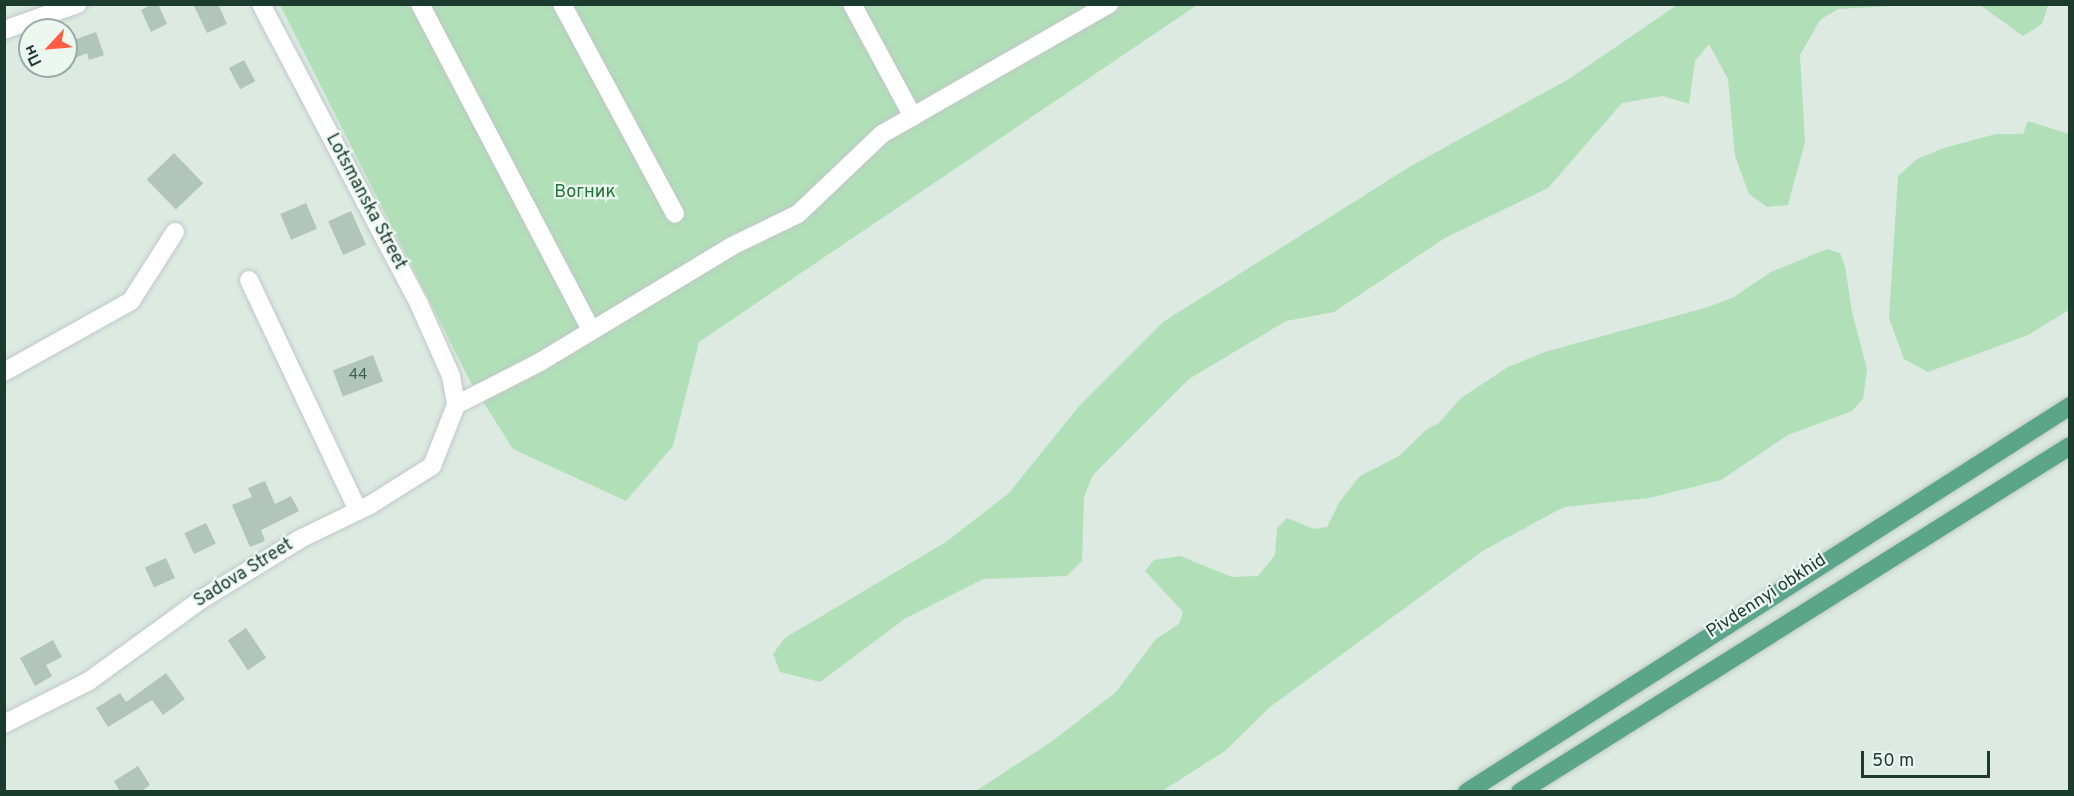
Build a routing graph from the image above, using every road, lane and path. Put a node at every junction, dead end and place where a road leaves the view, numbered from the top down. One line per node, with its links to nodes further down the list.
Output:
1 (78, 4): 7 (street)
2 (261, 4): 14 (street, Lotsmanska Street)
3 (420, 4): 12 (street)
4 (562, 4): 9 (street)
5 (852, 4): 8 (street)
6 (1109, 4): 8 (street)
7 (4, 30)
8 (913, 117): 12 (street)
9 (675, 214)
10 (175, 232): 13 (street)
11 (249, 280): 17 (street)
12 (592, 331): 14 (street)
13 (4, 372)
14 (456, 405): 17 (street, Sadova Street)
15 (2070, 406): 19 (main road, Pivdennyi obkhid)
16 (2070, 446): 20 (main road, Pivdennyi obkhid)
17 (358, 511): 18 (street, Sadova Street)
18 (4, 723)
19 (1467, 792)
20 (1520, 792)

